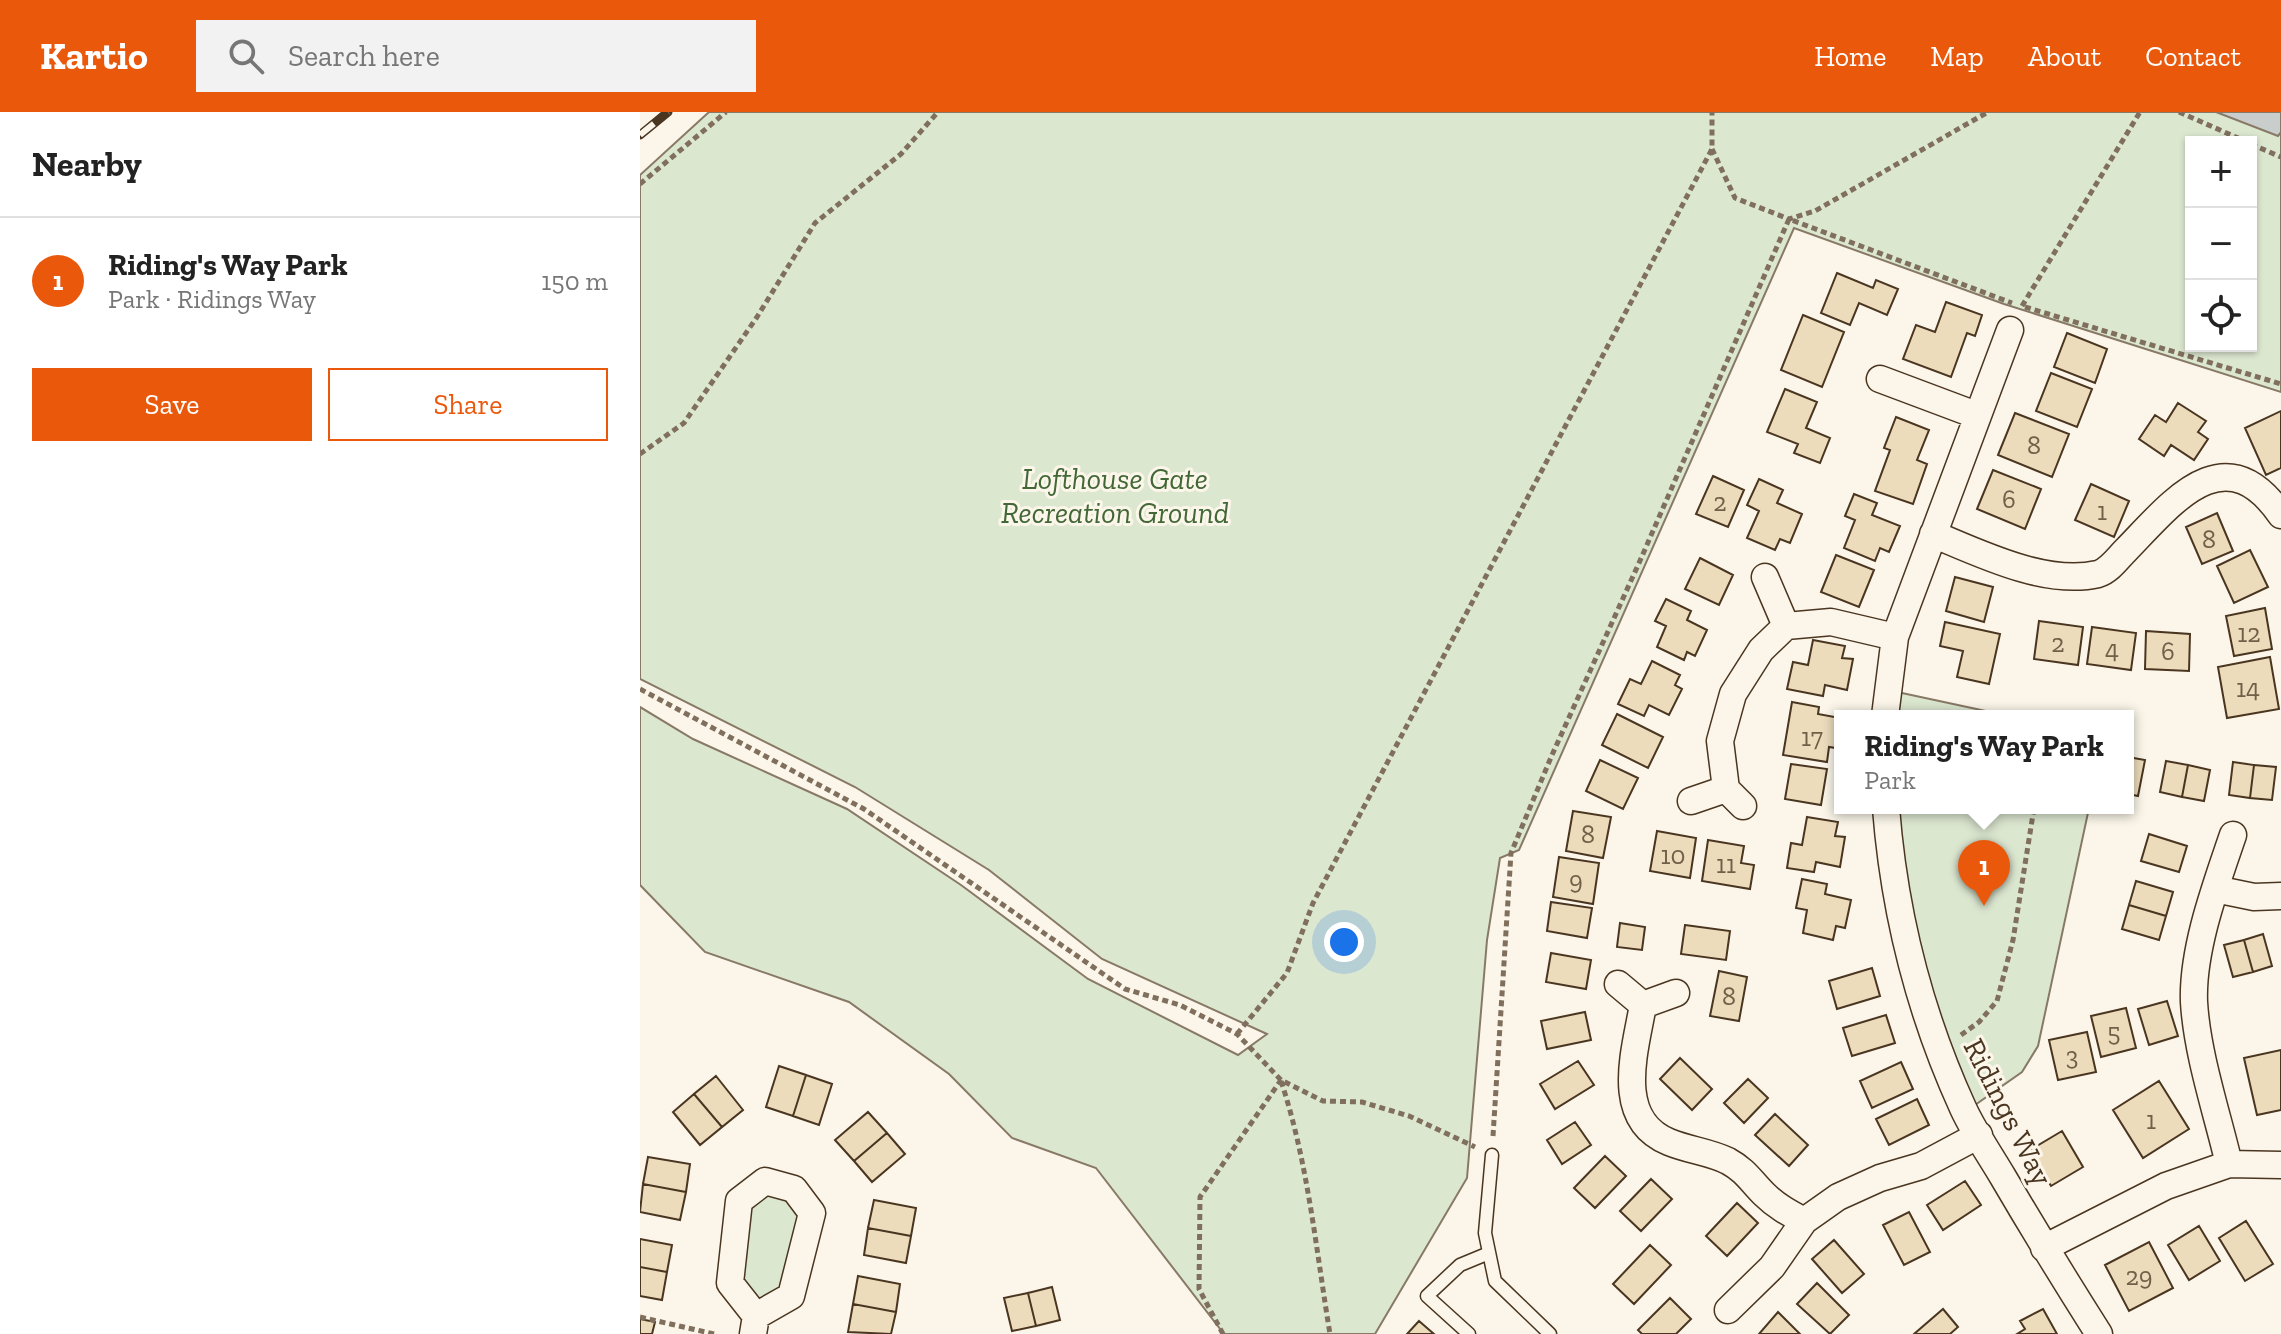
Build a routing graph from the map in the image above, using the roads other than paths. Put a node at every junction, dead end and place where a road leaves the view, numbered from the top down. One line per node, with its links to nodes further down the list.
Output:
1 (2016, 318): 3 (street)
2 (1880, 379): 3 (street)
3 (1976, 415): 5 (street)
4 (2281, 515): 5 (street)
5 (1933, 534): 8 (street)
6 (1765, 577): 7 (street)
7 (1786, 626): 8 (street); 10 (street)
8 (1895, 637): 9 (street)
9 (1886, 710)
10 (1691, 801)
11 (1887, 814): 18 (street, Ridings Way)
12 (2233, 835): 13 (street)
13 (2215, 889): 14 (street); 20 (street)
14 (2281, 896)
15 (1618, 984): 17 (street)
16 (1676, 993): 17 (street)
17 (1643, 1005): 22 (street)
18 (1979, 1135): 22 (street); 23 (street, Ridings Way)
19 (1492, 1155): 24 (lane)
20 (2229, 1164): 21 (street); 23 (street)
21 (2281, 1165)
22 (1804, 1221): 25 (street)
23 (2044, 1248): 29 (street, Ridings Way)
24 (1489, 1253): 27 (lane); 28 (lane)
25 (1728, 1310)
26 (754, 1325): 26 (street)
27 (1469, 1334)
28 (1550, 1334)
29 (2099, 1334)

